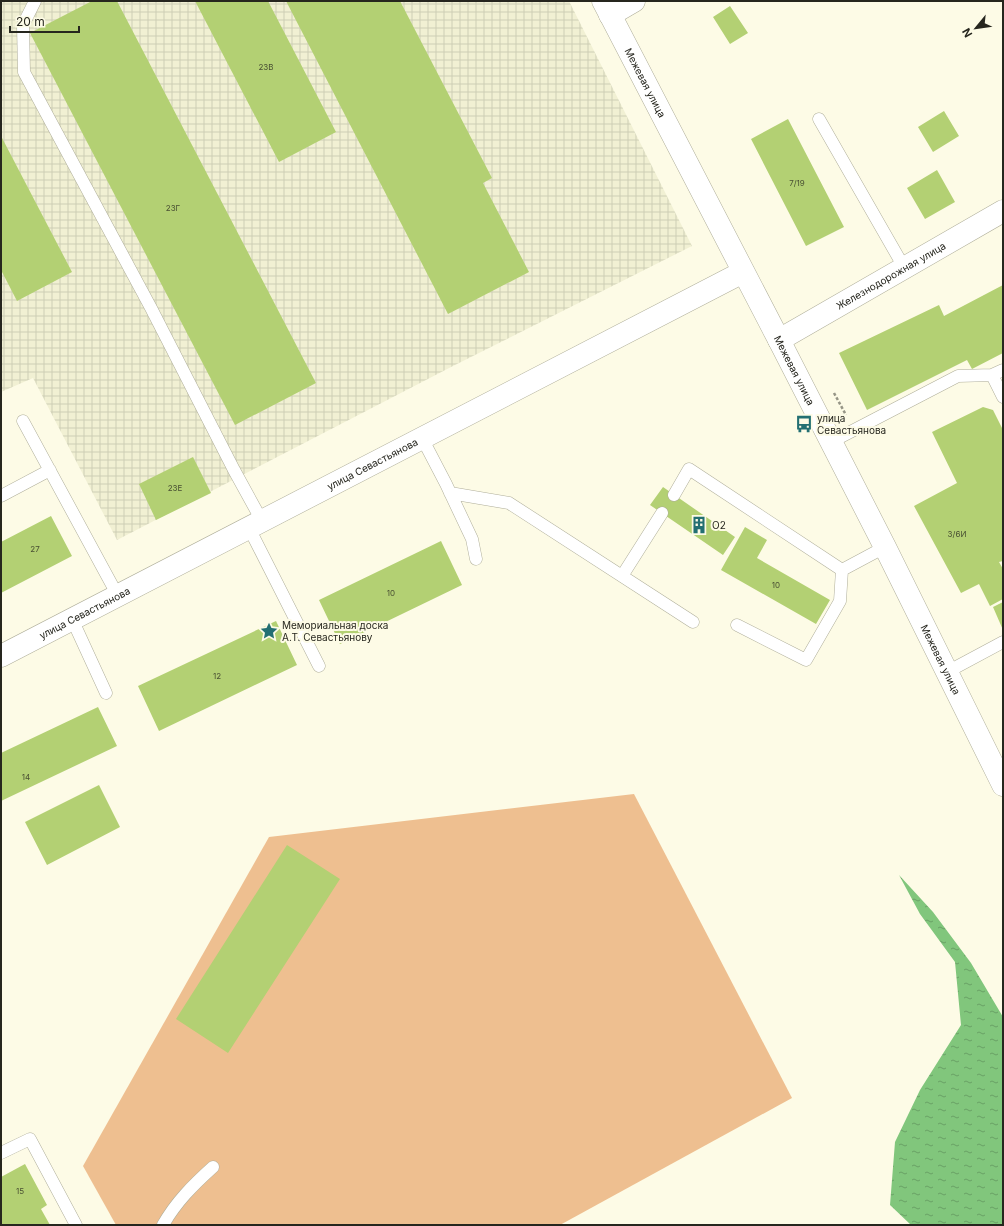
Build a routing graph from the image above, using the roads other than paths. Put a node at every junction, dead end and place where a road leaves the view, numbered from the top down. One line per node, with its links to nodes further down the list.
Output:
1 (35, 1): 19 (lane)
2 (634, 1): 3 (street)
3 (607, 8): 7 (street, Межевая улица)
4 (819, 119): 6 (lane)
5 (1003, 211): 6 (street, Железнодорожная улица)
6 (905, 269): 8 (street, Железнодорожная улица)
7 (743, 272): 8 (street, Межевая улица); 12 (street, улица Севастьянова)
8 (779, 340): 13 (street, Межевая улица)
9 (998, 373): 10 (lane); 13 (lane)
10 (1003, 397)
11 (23, 421): 14 (lane)
12 (422, 438): 15 (lane); 19 (street, улица Севастьянова)
13 (831, 442): 20 (street, Межевая улица)
14 (50, 470): 17 (lane); 24 (lane)
15 (450, 493): 21 (lane); 23 (lane)
16 (674, 495): 22 (lane)
17 (1, 496)
18 (662, 513): 23 (lane)
19 (255, 524): 24 (street, улица Севастьянова); 30 (lane)
20 (885, 547): 22 (lane); 31 (street, Межевая улица)
21 (476, 559)
22 (842, 570): 27 (lane)
23 (622, 576): 26 (lane)
24 (118, 596): 25 (street, улица Севастьянова)
25 (72, 619): 29 (street, улица Севастьянова); 32 (lane)
26 (693, 622)
27 (737, 625)
28 (1003, 642): 31 (lane)
29 (1, 656)
30 (319, 666)
31 (947, 672): 33 (street, Межевая улица)
32 (106, 693)
33 (1003, 784)
34 (1, 1153): 36 (lane)
35 (213, 1167): 37 (lane)
36 (76, 1225)
37 (163, 1225)

